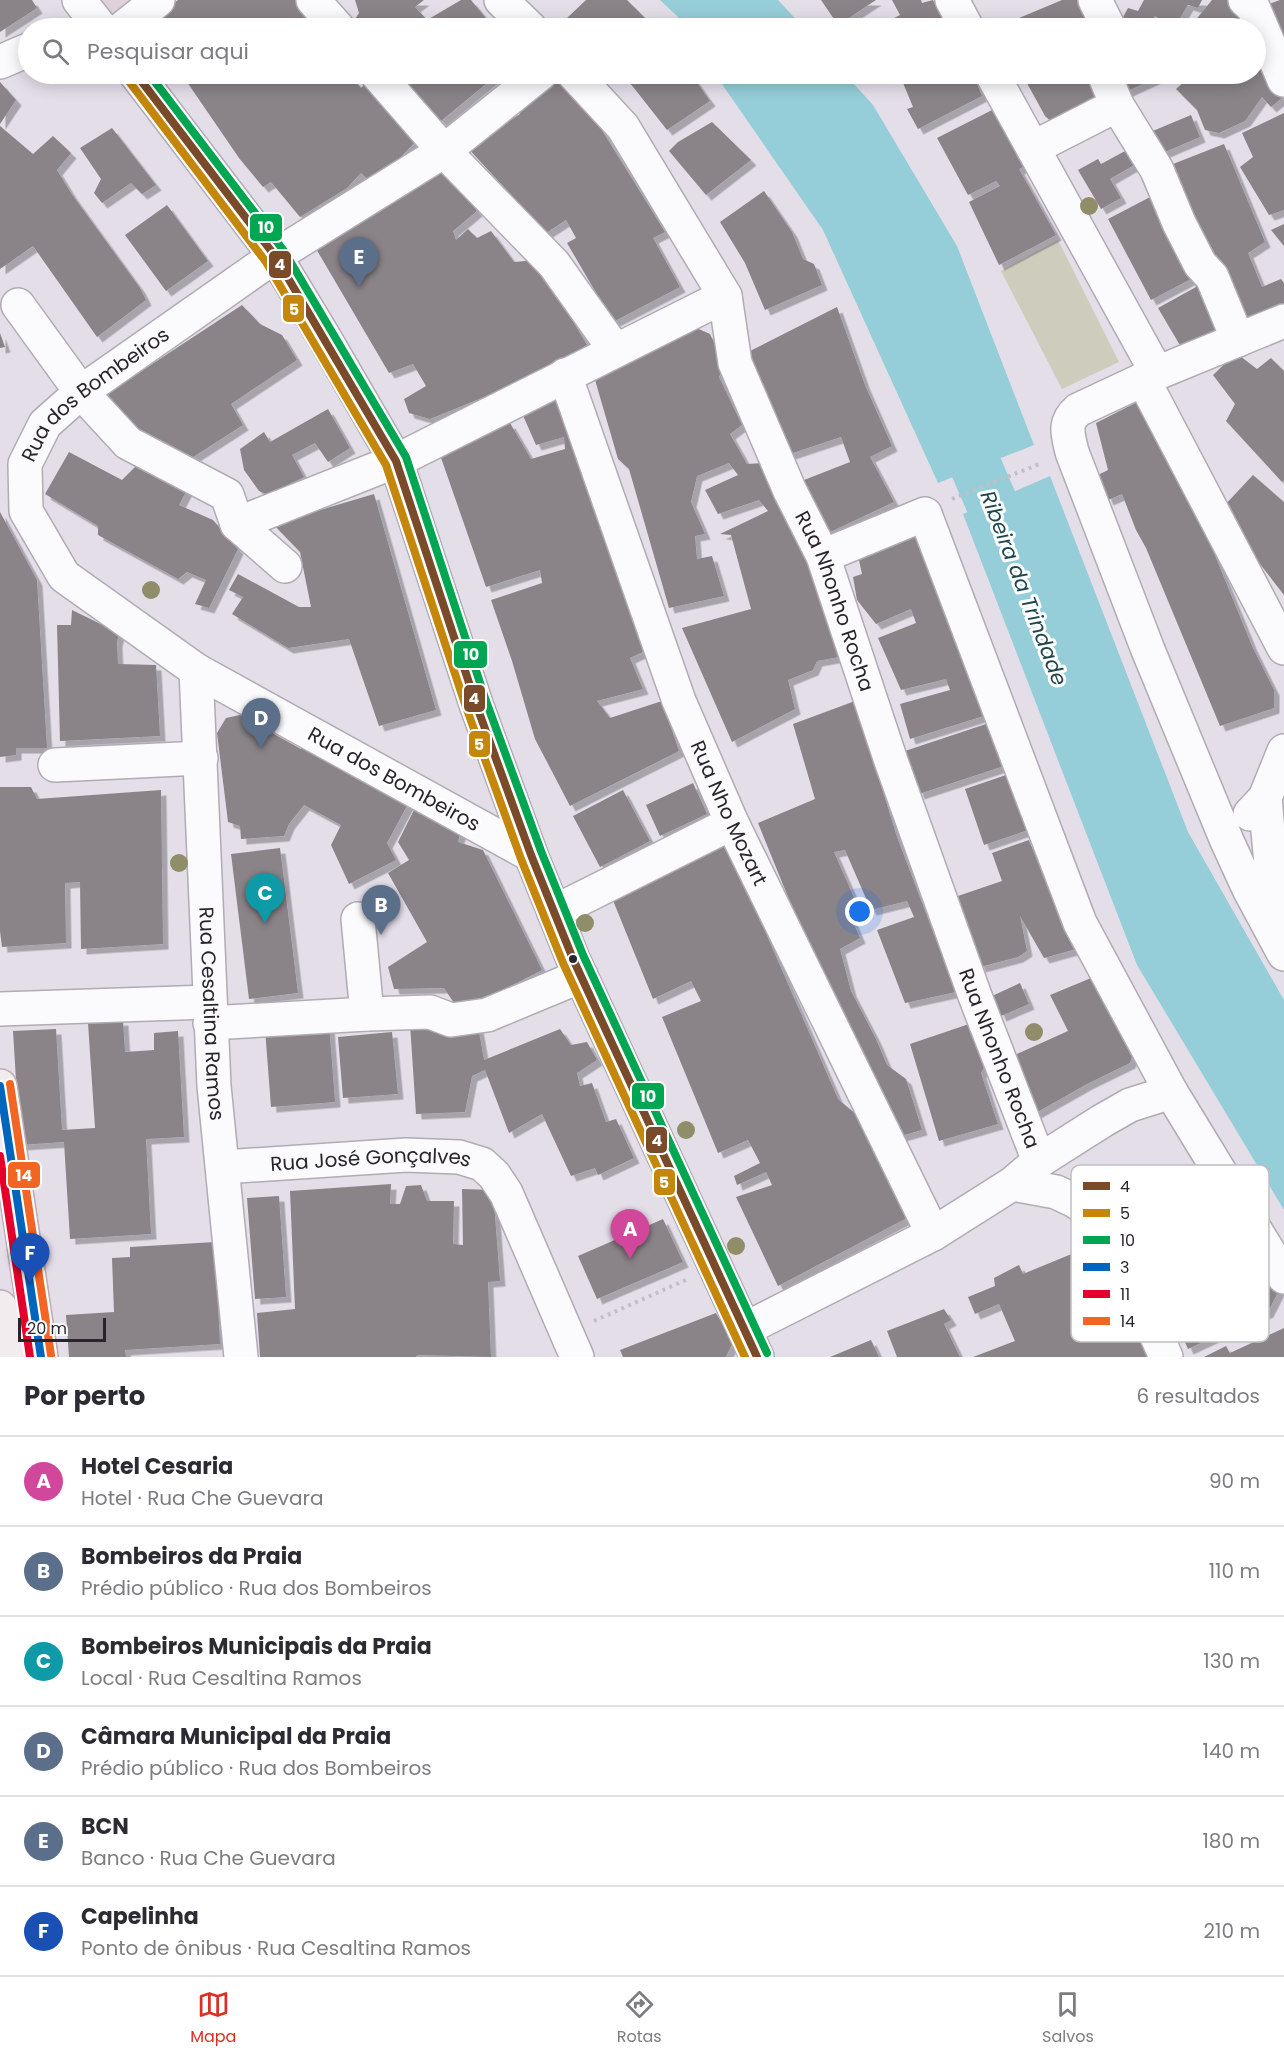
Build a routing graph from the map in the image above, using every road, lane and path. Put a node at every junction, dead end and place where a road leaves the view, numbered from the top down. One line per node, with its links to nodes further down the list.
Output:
1 (80, 0): 8 (street)
2 (158, 0): 9 (street)
3 (313, 0): 10 (street)
4 (501, 0): 11 (street)
5 (952, 0): 12 (street)
6 (1095, 0): 13 (street)
7 (1245, 0): 14 (street)
8 (94, 18)
9 (136, 18)
10 (329, 18)
11 (520, 18)
12 (962, 18)
13 (1104, 18)
14 (1257, 18)
15 (1266, 38): 18 (street)
16 (18, 54): 17 (street)
17 (0, 62)
18 (1284, 80)
19 (143, 84): 28 (street)
20 (386, 84): 27 (street)
21 (528, 84): 27 (street, Rua dos Bombeiros)
22 (583, 84): 29 (street, Rua Nhonho Rocha)
23 (998, 84): 26 (street)
24 (1108, 84): 25 (street)
25 (1117, 105): 26 (street); 32 (street)
26 (1033, 148): 35 (street)
27 (444, 152): 28 (street, Rua dos Bombeiros); 33 (street)
28 (274, 256): 36 (street, Rua dos Bombeiros); 38 (street)
29 (725, 296): 33 (street); 41 (street, Rua Nhonho Rocha)
30 (18, 305): 36 (street)
31 (1284, 321): 32 (street)
32 (1238, 340): 35 (street)
33 (615, 350): 34 (street)
34 (565, 375): 38 (street); 49 (street, Rua Nho Mozart)
35 (1150, 376): 43 (street); 50 (street)
36 (81, 392): 40 (street); 44 (street, Rua dos Bombeiros)
37 (1052, 459): 39 (path)
38 (396, 461): 40 (street); 51 (street)
39 (945, 502)
40 (237, 524): 42 (street)
41 (823, 556): 60 (street); 61 (street, Rua Nhonho Rocha)
42 (285, 566)
43 (1284, 648)
44 (196, 670): 46 (street, Rua Cesaltina Ramos); 51 (street, Rua dos Bombeiros)
45 (1284, 750): 48 (street)
46 (201, 758): 47 (street); 57 (street, Rua Cesaltina Ramos)
47 (55, 765)
48 (1265, 798): 50 (street); 54 (street)
49 (732, 823): 52 (street); 66 (street, Rua Nho Mozart)
50 (1227, 841): 54 (street)
51 (531, 855): 52 (street)
52 (554, 912): 55 (street)
53 (358, 919): 58 (street)
54 (1281, 948)
55 (581, 976): 58 (street); 68 (street)
56 (0, 1009): 57 (street)
57 (210, 1012): 58 (street); 63 (street, Rua Cesaltina Ramos)
58 (367, 1014)
59 (0, 1086): 75 (main road)
60 (1171, 1092): 61 (street); 62 (street)
61 (1039, 1161): 64 (street)
62 (1216, 1165)
63 (223, 1167): 73 (street, Rua José Gonçalves); 76 (street, Rua Cesaltina Ramos)
64 (1012, 1184): 65 (street); 66 (street)
65 (1071, 1199)
66 (933, 1234): 72 (street)
67 (1269, 1252): 69 (street)
68 (716, 1266): 72 (street); 73 (path)
69 (1284, 1277)
70 (0, 1306): 74 (main road)
71 (1159, 1342): 77 (street)
72 (751, 1343)
73 (572, 1345)
74 (8, 1357)
75 (40, 1357)
76 (241, 1357)
77 (1166, 1357)

